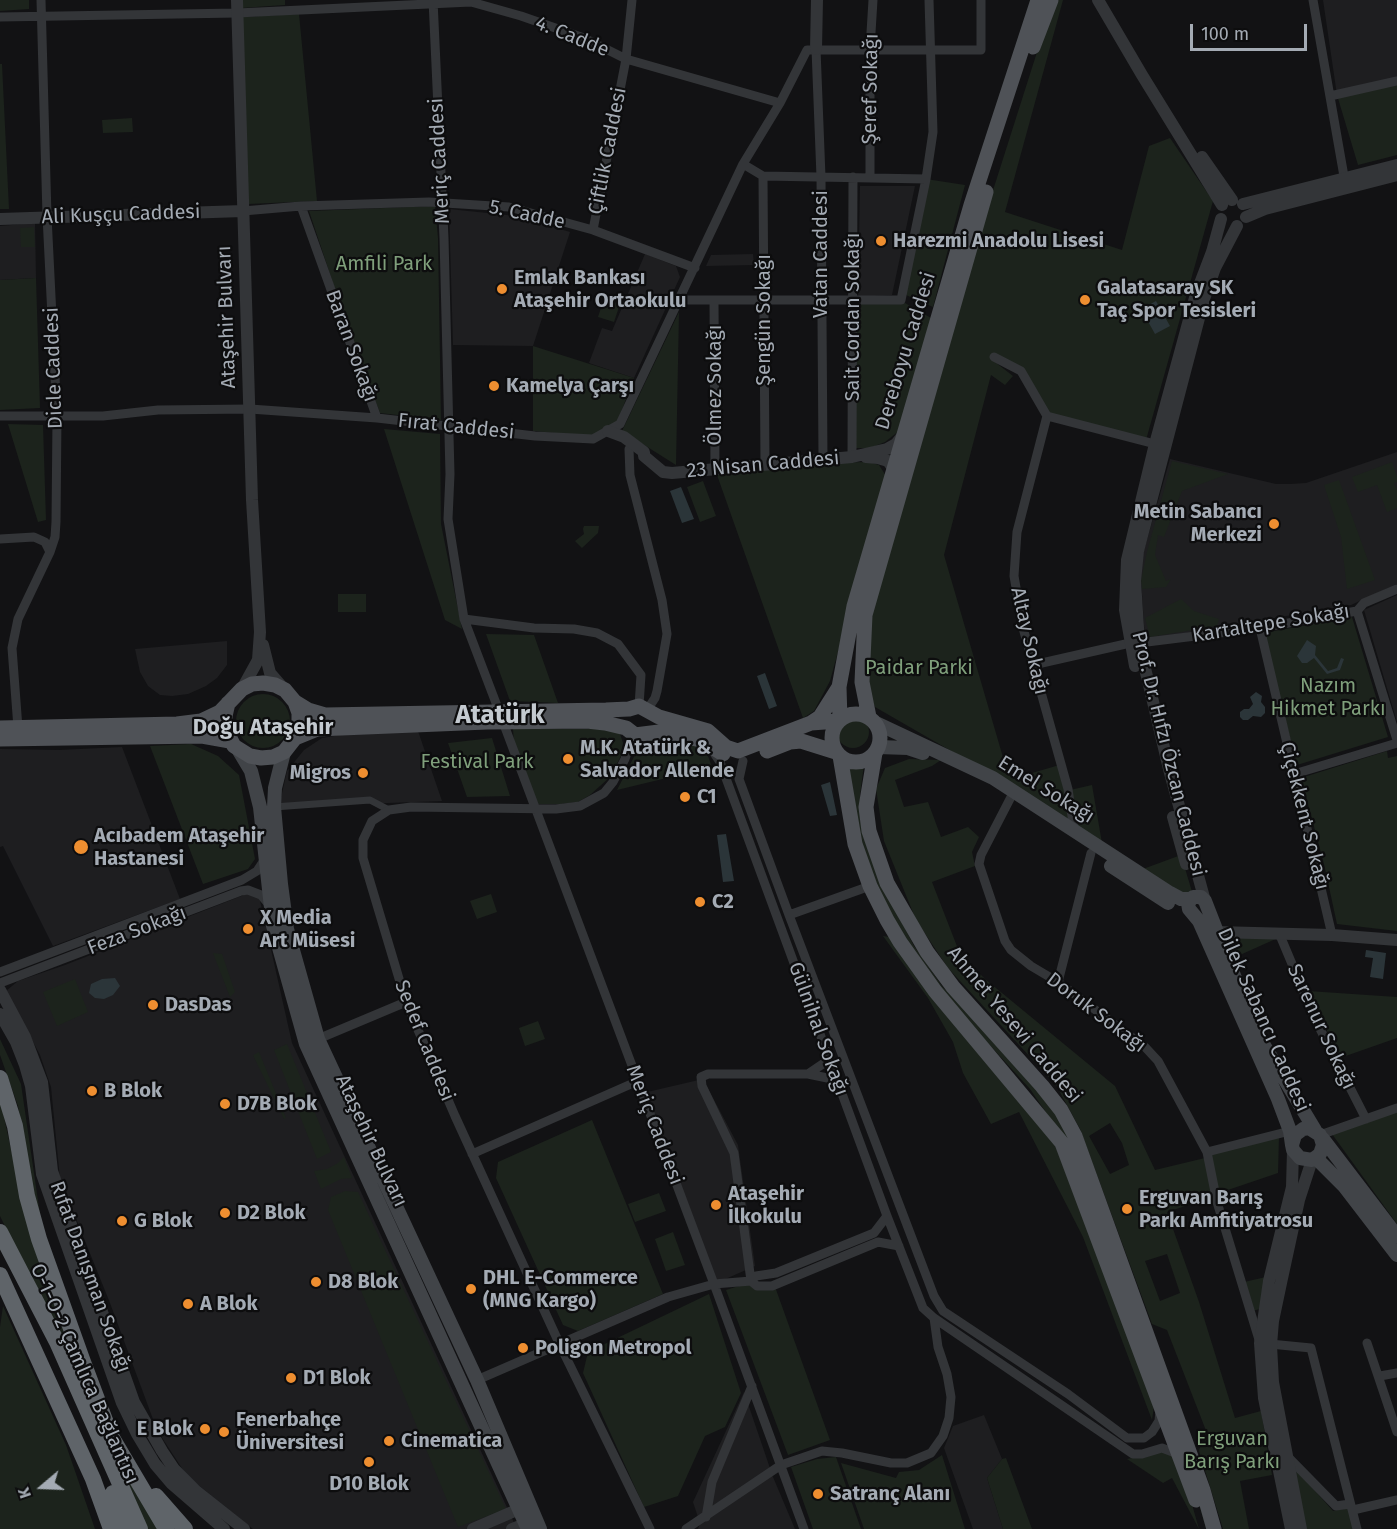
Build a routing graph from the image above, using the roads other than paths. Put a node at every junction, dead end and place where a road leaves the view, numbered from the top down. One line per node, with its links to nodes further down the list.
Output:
1 (41, 0): 14 (street, Dicle Caddesi)
2 (632, 0): 19 (street, Çiftlik Caddesi)
3 (817, 0): 16 (street)
4 (873, 0): 17 (street, Şeref Sokağı)
5 (929, 0): 18 (street)
6 (981, 0): 18 (street)
7 (1038, 0): 55 (main road, Dereboyu Caddesi)
8 (1051, 0): 80 (main road, Dereboyu Caddesi)
9 (1098, 0): 33 (street)
10 (1103, 0): 33 (street)
11 (1313, 0): 21 (street)
12 (433, 1): 13 (street, 4. Cadde); 19 (street, 4. Cadde); 32 (street, Meriç Caddesi)
13 (237, 6): 14 (street, 4. Cadde); 35 (street, Ataşehir Bulvarı)
14 (41, 15): 15 (street, 4. Cadde); 36 (street, Dicle Caddesi)
15 (0, 17)
16 (816, 49): 17 (street); 22 (street); 27 (street, Vatan Caddesi)
17 (870, 49): 18 (street); 29 (street, Şeref Sokağı)
18 (931, 50): 30 (street)
19 (626, 59): 22 (street, 4. Cadde); 40 (street, Çiftlik Caddesi)
20 (1397, 81): 21 (street)
21 (1330, 96): 31 (street)
22 (780, 103): 23 (street)
23 (743, 164): 26 (street); 41 (street)
24 (1397, 165): 31 (street)
25 (1397, 175): 31 (street)
26 (763, 176): 27 (street); 44 (street, Şengün Sokağı)
27 (821, 177): 28 (street); 45 (street, Vatan Caddesi)
28 (853, 177): 29 (street); 46 (street, Sait Cordan Sokağı)
29 (870, 178): 30 (street)
30 (926, 179): 46 (street)
31 (1345, 183): 33 (street); 39 (street)
32 (441, 202): 34 (street, 5. Cadde); 40 (street, 5. Cadde); 53 (street, Meriç Caddesi)
33 (1232, 203): 38 (street, Prof. Dr. Hıfzı Özcan Caddesi); 39 (street)
34 (301, 206): 35 (street, 5. Cadde); 52 (street, Baran Sokağı)
35 (243, 211): 36 (street, Ali Kuşçu Caddesi); 48 (street, Ataşehir Bulvarı)
36 (47, 216): 37 (street, Ali Kuşçu Caddesi); 51 (street, Dicle Caddesi)
37 (0, 219)
38 (1221, 219): 39 (street); 56 (street, Prof. Dr. Hıfzı Özcan Caddesi)
39 (1242, 222): 56 (street, Prof. Dr. Hıfzı Özcan Caddesi)
40 (593, 230): 41 (street, 5. Cadde)
41 (695, 268): 42 (street)
42 (679, 300): 43 (street); 54 (street)
43 (714, 300): 44 (street); 63 (street, Ölmez Sokağı)
44 (764, 300): 45 (street); 61 (street, Şengün Sokağı)
45 (822, 300): 46 (street); 60 (street, Vatan Caddesi)
46 (854, 300): 59 (street, Sait Cordan Sokağı)
47 (994, 357): 50 (street)
48 (250, 409): 51 (street, Fırat Caddesi); 52 (street, Fırat Caddesi); 70 (street, Ataşehir Bulvarı)
49 (0, 416): 51 (street, Fırat Caddesi)
50 (1047, 416): 56 (street); 72 (street, Altay Sokağı)
51 (57, 417): 65 (street, Dicle Caddesi)
52 (377, 418): 53 (street, Fırat Caddesi)
53 (449, 427): 54 (street, Fırat Caddesi); 68 (street, Meriç Caddesi)
54 (608, 431): 57 (street); 58 (street)
55 (903, 435): 59 (street); 62 (main road, Dereboyu Caddesi)
56 (1159, 445): 71 (street, Prof. Dr. Hıfzı Özcan Caddesi)
57 (629, 449): 58 (street); 77 (street)
58 (644, 456): 63 (street, 23 Nisan Caddesi)
59 (852, 457): 60 (street, 23 Nisan Caddesi); 62 (street)
60 (823, 459): 61 (street, 23 Nisan Caddesi)
61 (765, 465): 63 (street, 23 Nisan Caddesi)
62 (893, 468): 73 (main road, Dereboyu Caddesi)
63 (715, 470)
64 (0, 539): 65 (street)
65 (50, 552): 83 (street, Dicle Caddesi)
66 (1397, 589): 67 (street, Kartaltepe Sokağı)
67 (1357, 611): 69 (street, Kartaltepe Sokağı); 88 (street)
68 (464, 619): 77 (street); 78 (street, Meriç Caddesi)
69 (1260, 628): 71 (street, Kartaltepe Sokağı); 94 (street, Çiçekkent Sokağı)
70 (260, 632): 74 (street, Ataşehir Bulvarı); 75 (street, Ataşehir Bulvarı)
71 (1134, 643): 72 (street, Kartaltepe Sokağı); 103 (street, Prof. Dr. Hıfzı Özcan Caddesi)
72 (1033, 664): 99 (street, Altay Sokağı)
73 (839, 687): 79 (main road, Dereboyu Caddesi); 81 (main road)
74 (242, 688): 75 (main road); 76 (main road)
75 (290, 696): 78 (main road); 85 (main road)
76 (228, 703): 83 (main road); 89 (main road)
77 (641, 709): 78 (main road); 81 (main road); 84 (main road); 84 (main road)
78 (501, 716): 84 (main road); 85 (main road); 98 (street, Meriç Caddesi)
79 (839, 720): 80 (main road); 81 (main road); 92 (main road)
80 (872, 720): 90 (main road); 99 (main road, Emel Sokağı)
81 (812, 723)
82 (0, 728): 83 (main road)
83 (18, 728)
84 (633, 732): 87 (main road); 98 (street)
85 (296, 738): 91 (main road)
86 (0, 739): 89 (main road)
87 (701, 740): 93 (main road); 115 (street, Gülnihal Sokağı)
88 (1397, 742): 94 (street)
89 (235, 746): 91 (main road); 96 (main road, Ataşehir Bulvarı)
90 (877, 750): 92 (main road); 95 (main road, Emel Sokağı); 170 (main road, Ahmet Yesevi Caddesi)
91 (284, 752): 96 (main road, Ataşehir Bulvarı)
92 (838, 754): 93 (main road); 102 (main road, Ahmet Yesevi Caddesi)
93 (742, 761): 105 (street, Gülnihal Sokağı)
94 (1294, 774): 108 (street, Çiçekkent Sokağı)
95 (1011, 797): 100 (main road, Emel Sokağı); 110 (street, Doruk Sokağı)
96 (267, 807): 97 (street); 101 (main road, Ataşehir Bulvarı); 114 (main road, Ataşehir Bulvarı)
97 (389, 810): 98 (street); 112 (street, Sedef Caddesi)
98 (534, 810): 119 (street, Meriç Caddesi)
99 (1074, 830): 103 (main road, Emel Sokağı)
100 (1091, 853): 103 (main road, Emel Sokağı); 110 (street)
101 (265, 859): 104 (main road, Ataşehir Bulvarı); 111 (street, Feza Sokağı)
102 (870, 886): 105 (street); 147 (main road, Ahmet Yesevi Caddesi)
103 (1196, 904): 106 (main road, Dilek Sabancı Caddesi); 123 (main road, Dilek Sabancı Caddesi)
104 (270, 906): 111 (street, Feza Sokağı); 114 (main road, Ataşehir Bulvarı)
105 (789, 915): 136 (street, Gülnihal Sokağı)
106 (1216, 932): 107 (street); 122 (main road, Dilek Sabancı Caddesi)
107 (1279, 933): 108 (street); 121 (street, Sarenur Sokağı)
108 (1332, 934): 109 (street)
109 (1397, 940)
110 (1058, 982): 124 (street, Doruk Sokağı)
111 (2, 984): 163 (street, Rıfat Danışman Sokağı)
112 (405, 1002): 114 (street); 125 (street, Sedef Caddesi)
113 (0, 1014): 162 (street, Rıfat Danışman Sokağı)
114 (312, 1042): 144 (main road, Ataşehir Bulvarı); 145 (main road, Ataşehir Bulvarı)
115 (830, 1059): 116 (street); 118 (street, Gülnihal Sokağı)
116 (808, 1074): 118 (street); 134 (street)
117 (0, 1078): 141 (highway)
118 (837, 1080): 127 (street, Gülnihal Sokağı)
119 (638, 1081): 125 (street); 135 (street, Meriç Caddesi)
120 (1397, 1108): 121 (street)
121 (1366, 1119): 122 (street)
122 (1319, 1135): 123 (main road, Dilek Sabancı Caddesi); 126 (main road); 129 (main road, Dilek Sabancı Caddesi)
123 (1292, 1142): 124 (street); 126 (main road); 139 (street)
124 (1208, 1152): 139 (street, Doruk Sokağı)
125 (472, 1154): 140 (street, Sedef Caddesi)
126 (1314, 1159): 132 (main road); 139 (street)
127 (887, 1216): 131 (street, Gülnihal Sokağı); 134 (street)
128 (0, 1232): 159 (highway)
129 (1397, 1236)
130 (0, 1238): 158 (highway, O-1-O-2 Çamlıca Bağlantısı)
131 (899, 1246): 134 (street); 137 (street, Gülnihal Sokağı)
132 (1397, 1255)
133 (0, 1275): 157 (highway, O-1-O-2 Çamlıca Bağlantısı)
134 (751, 1281): 135 (street)
135 (714, 1284): 140 (street); 146 (street, Meriç Caddesi)
136 (943, 1311): 137 (street); 147 (street, Gülnihal Sokağı)
137 (934, 1318): 149 (street, Gülnihal Sokağı); 151 (street)
138 (1367, 1343): 143 (street)
139 (1265, 1344): 150 (street); 154 (street); 171 (street)
140 (560, 1345): 144 (street); 166 (street, Sedef Caddesi)
141 (83, 1362): 160 (highway); 161 (highway)
142 (1397, 1373): 143 (street)
143 (1380, 1376): 148 (street)
144 (477, 1380): 145 (street); 153 (main road, Ataşehir Bulvarı)
145 (461, 1382): 153 (main road, Ataşehir Bulvarı)
146 (752, 1386): 151 (street, Meriç Caddesi); 155 (street)
147 (1160, 1408): 149 (main road, Ahmet Yesevi Caddesi)
148 (1397, 1432)
149 (1178, 1454): 169 (main road, Ahmet Yesevi Caddesi)
150 (1288, 1457): 154 (street); 172 (street)
151 (781, 1465): 155 (street); 168 (street, Meriç Caddesi)
152 (1397, 1500): 154 (street)
153 (524, 1507): 156 (main road, Ataşehir Bulvarı); 164 (street)
154 (1351, 1507): 173 (street)
155 (706, 1517): 167 (street)
156 (532, 1525): 165 (street)
157 (111, 1529)
158 (126, 1529)
159 (140, 1529)
160 (166, 1529)
161 (185, 1529)
162 (224, 1529)
163 (244, 1529)
164 (474, 1529)
165 (512, 1529)
166 (650, 1529)
167 (686, 1529)
168 (804, 1529)
169 (1204, 1529)
170 (1214, 1529)
171 (1291, 1529)
172 (1301, 1529)
173 (1357, 1529)

